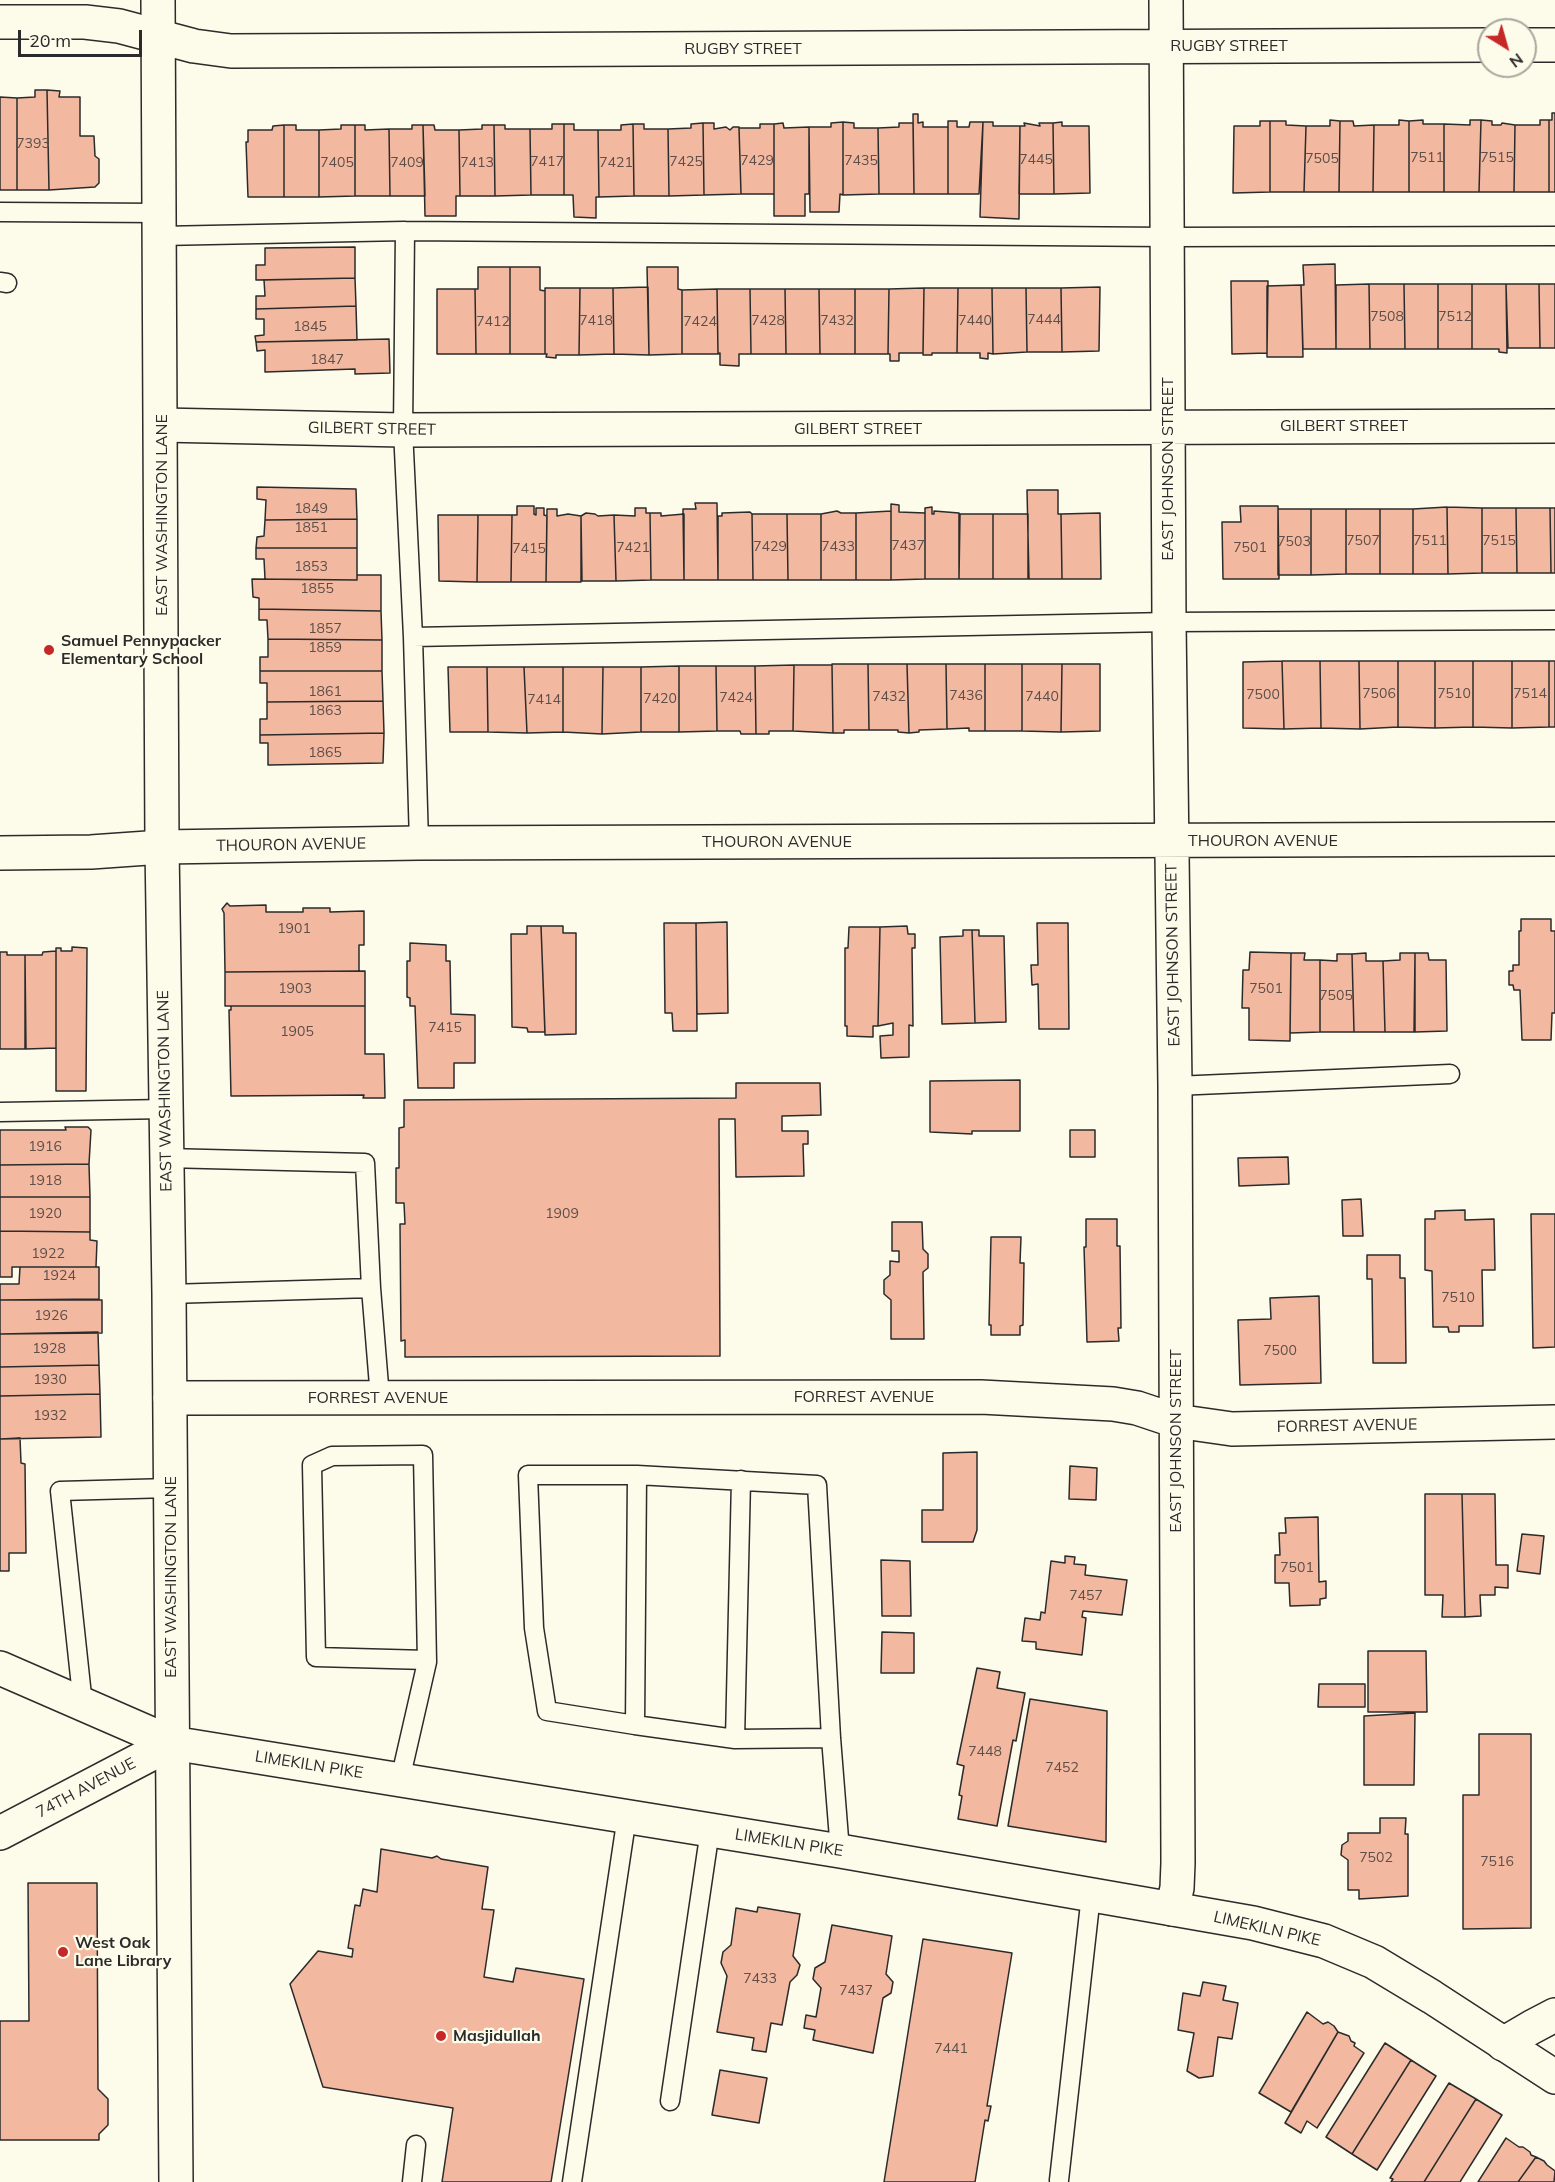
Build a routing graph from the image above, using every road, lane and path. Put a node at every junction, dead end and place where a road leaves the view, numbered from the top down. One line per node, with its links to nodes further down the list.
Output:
1 (158, 0): 4 (street, EAST WASHINGTON LANE)
2 (1166, 0): 8 (street, EAST JOHNSON STREET)
3 (0, 22): 4 (street, RUGBY STREET)
4 (159, 36): 8 (street, RUGBY STREET); 10 (street, EAST WASHINGTON LANE)
5 (1477, 45): 8 (street, RUGBY STREET)
6 (1537, 45): 7 (street)
7 (1555, 45)
8 (1166, 46): 13 (street, EAST JOHNSON STREET)
9 (0, 212): 10 (lane)
10 (161, 224): 11 (lane); 14 (street, EAST WASHINGTON LANE)
11 (405, 231): 13 (lane); 17 (lane)
12 (1555, 236): 13 (lane)
13 (1168, 237): 16 (street, EAST JOHNSON STREET)
14 (161, 424): 17 (street, GILBERT STREET); 24 (street, EAST WASHINGTON LANE)
15 (1555, 426): 16 (street, GILBERT STREET)
16 (1168, 427): 17 (street, GILBERT STREET); 19 (street, EAST JOHNSON STREET)
17 (403, 430): 20 (lane)
18 (1555, 620): 19 (lane)
19 (1169, 622): 20 (lane); 22 (street, EAST JOHNSON STREET)
20 (413, 637): 23 (lane)
21 (1555, 839): 22 (street, THOURON AVENUE)
22 (1172, 841): 23 (street, THOURON AVENUE); 27 (street, EAST JOHNSON STREET)
23 (419, 843): 24 (street, THOURON AVENUE)
24 (162, 847): 25 (street, THOURON AVENUE); 28 (street, EAST WASHINGTON LANE)
25 (0, 853)
26 (1450, 1074): 27 (lane)
27 (1175, 1086): 35 (street, EAST JOHNSON STREET)
28 (165, 1109): 29 (lane); 30 (street, EAST WASHINGTON LANE)
29 (0, 1112)
30 (166, 1158): 31 (lane); 32 (street, EAST WASHINGTON LANE)
31 (371, 1288): 32 (lane); 34 (lane)
32 (169, 1294): 33 (street, EAST WASHINGTON LANE)
33 (170, 1398): 34 (street, FORREST AVENUE); 39 (street, EAST WASHINGTON LANE)
34 (380, 1398): 35 (street, FORREST AVENUE)
35 (1176, 1421): 36 (street, FORREST AVENUE); 53 (street, EAST JOHNSON STREET)
36 (1555, 1422)
37 (637, 1475): 38 (lane); 43 (lane); 43 (lane)
38 (741, 1480): 44 (lane); 45 (lane)
39 (170, 1488): 42 (lane); 46 (street, EAST WASHINGTON LANE)
40 (427, 1660): 40 (lane); 47 (lane)
41 (0, 1668): 42 (street, LIMEKILN PIKE)
42 (83, 1705): 46 (street, LIMEKILN PIKE)
43 (635, 1725): 45 (lane)
44 (831, 1738): 45 (lane); 51 (lane)
45 (735, 1739)
46 (172, 1743): 47 (street, LIMEKILN PIKE); 50 (street, 74TH AVENUE); 60 (street, EAST WASHINGTON LANE)
47 (400, 1780): 48 (street, LIMEKILN PIKE)
48 (627, 1816): 49 (street, LIMEKILN PIKE); 62 (lane)
49 (710, 1830): 51 (street, LIMEKILN PIKE); 57 (lane)
50 (0, 1833)
51 (840, 1851): 52 (street, LIMEKILN PIKE)
52 (1091, 1895): 53 (street, LIMEKILN PIKE); 59 (lane)
53 (1172, 1909): 55 (street, LIMEKILN PIKE)
54 (1555, 2016): 55 (street)
55 (1503, 2044): 56 (street, LIMEKILN PIKE)
56 (1555, 2078)
57 (670, 2101)
58 (416, 2145): 61 (lane)
59 (1059, 2180)
60 (176, 2182)
61 (412, 2182)
62 (572, 2182)

